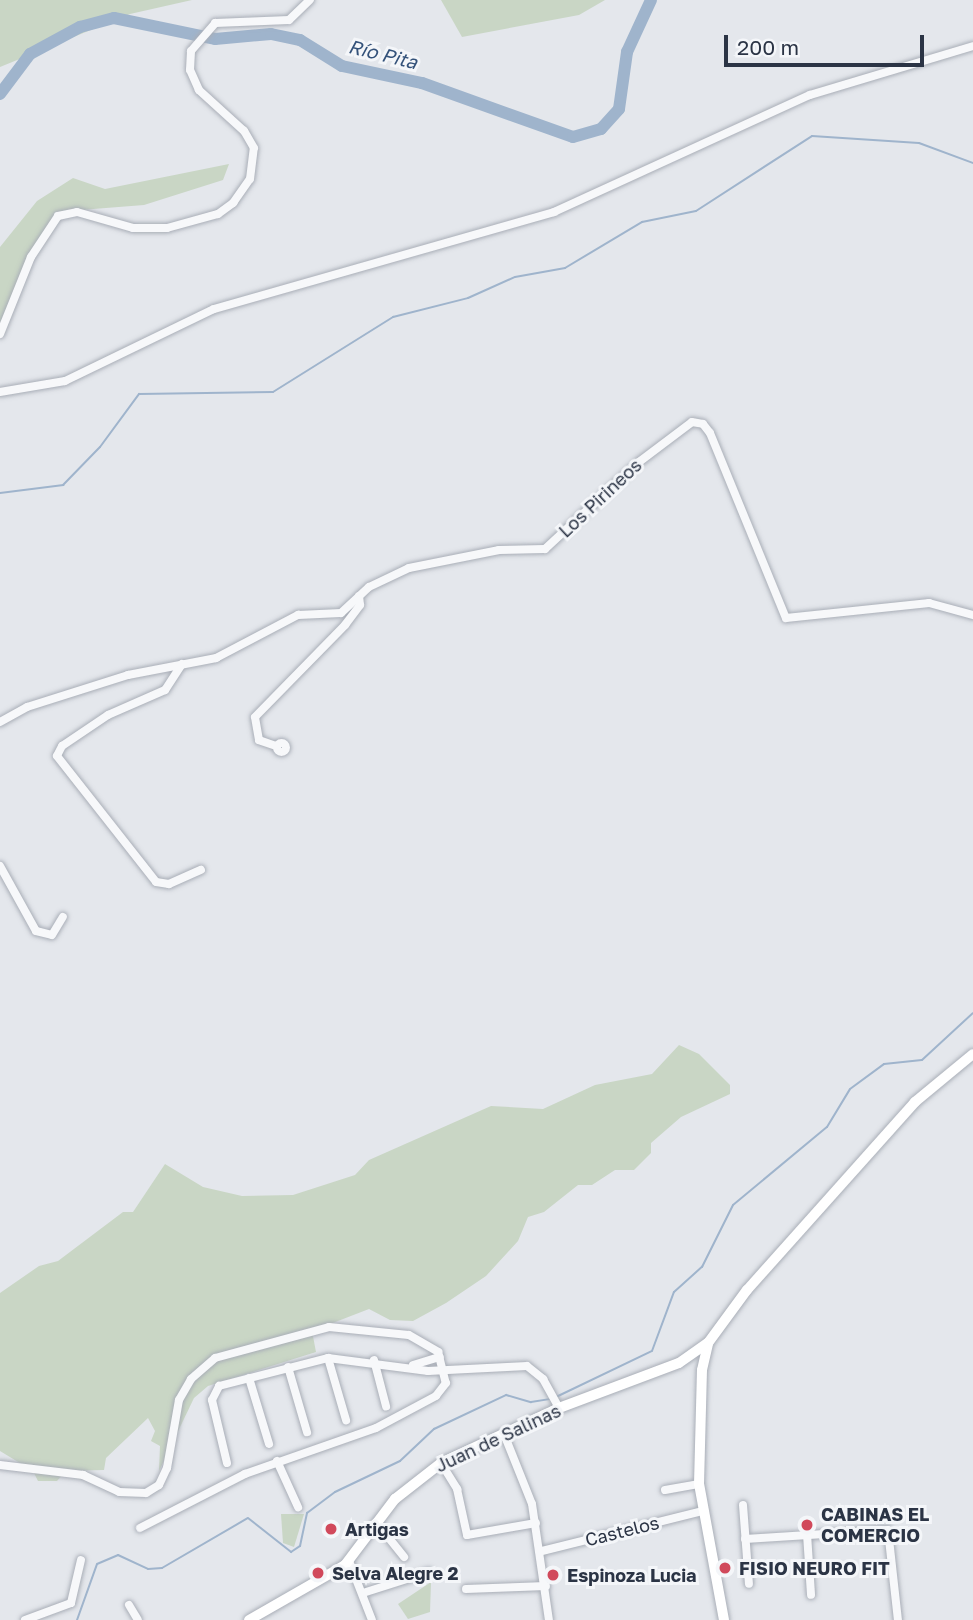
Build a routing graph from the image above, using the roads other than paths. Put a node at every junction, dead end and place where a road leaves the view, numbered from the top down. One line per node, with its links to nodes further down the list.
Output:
1 (310, 0): 3 (street)
2 (973, 46): 4 (street)
3 (0, 334)
4 (0, 392)
5 (359, 596): 6 (street, Los Pirineos); 7 (street, Los Pirineos); 9 (street)
6 (973, 615)
7 (182, 664): 8 (street, Los Pirineos); 11 (street)
8 (0, 722)
9 (276, 746)
10 (0, 866): 12 (street)
11 (201, 870)
12 (63, 917)
13 (973, 1054): 14 (street, Juan de Salinas)
14 (708, 1343): 18 (street, Juan de Salinas); 23 (street, Juan de Salinas)
15 (440, 1357): 19 (street); 20 (street); 33 (street)
16 (328, 1358): 17 (street); 21 (street); 26 (street)
17 (374, 1360): 19 (street); 24 (street)
18 (679, 1363): 23 (street); 25 (street, Juan de Salinas)
19 (410, 1366): 20 (street)
20 (444, 1366): 25 (street); 30 (street)
21 (288, 1367): 22 (street); 27 (street)
22 (249, 1378): 29 (street); 31 (street)
23 (701, 1387): 34 (street, Juan de Salinas)
24 (386, 1406)
25 (559, 1408): 28 (street, Juan de Salinas)
26 (346, 1420)
27 (307, 1432)
28 (504, 1433): 32 (street, Juan de Salinas); 40 (street)
29 (269, 1444)
30 (277, 1461): 37 (street); 41 (street)
31 (227, 1463)
32 (441, 1463): 39 (street, Juan de Salinas); 40 (street)
33 (0, 1465)
34 (699, 1485): 35 (street); 38 (street, Juan de Salinas)
35 (665, 1490)
36 (743, 1505): 43 (street)
37 (298, 1507)
38 (702, 1511): 44 (street, Castelos); 60 (street, Juan de Salinas)
39 (376, 1522): 45 (street); 47 (street, Juan de Salinas)
40 (536, 1523): 44 (street)
41 (140, 1528)
42 (807, 1534): 43 (street); 53 (street); 61 (street)
43 (746, 1539): 49 (street)
44 (542, 1550): 50 (street)
45 (404, 1558)
46 (81, 1560): 56 (street)
47 (349, 1561): 55 (street, Juan de Salinas); 58 (street)
48 (429, 1572): 52 (street)
49 (749, 1584)
50 (546, 1586): 51 (street); 59 (street)
51 (466, 1589)
52 (366, 1592)
53 (811, 1595)
54 (129, 1605): 57 (street)
55 (254, 1619)
56 (25, 1620)
57 (138, 1620)
58 (372, 1620)
59 (549, 1620)
60 (723, 1620)
61 (898, 1620)

